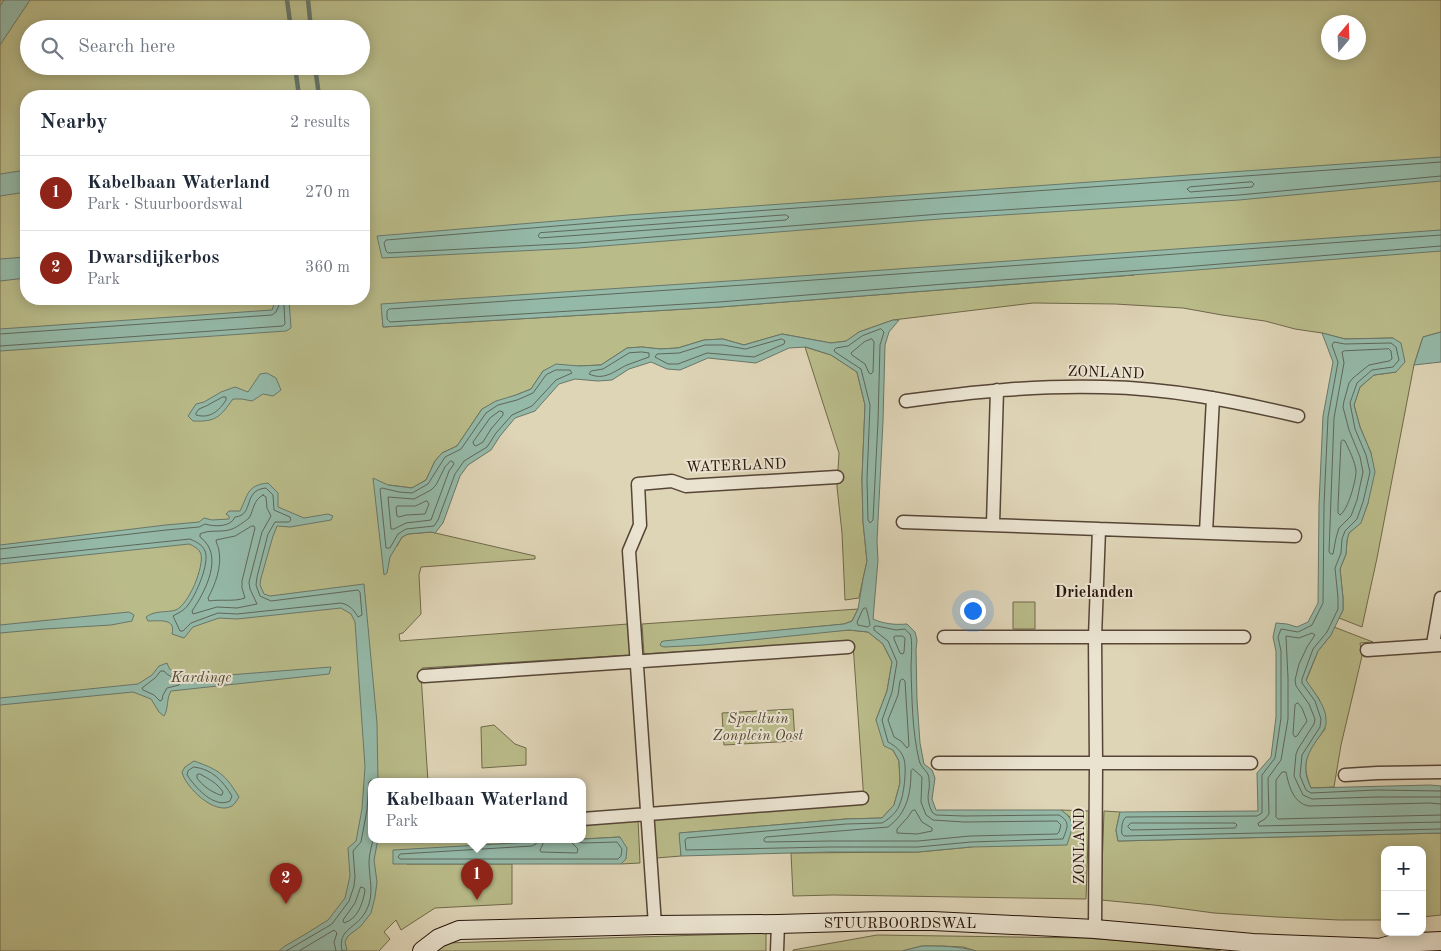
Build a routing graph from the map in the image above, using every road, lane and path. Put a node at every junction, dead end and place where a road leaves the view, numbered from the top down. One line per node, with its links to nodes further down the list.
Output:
1 (997, 390): 2 (street, ZONLAND); 3 (street, ZONLAND); 7 (street)
2 (1213, 398): 4 (street, ZONLAND); 9 (street)
3 (906, 401)
4 (1298, 416)
5 (836, 477): 18 (street, WATERLAND)
6 (903, 522): 7 (street)
7 (993, 524): 8 (street)
8 (1099, 529): 9 (street); 13 (street, ZONLAND)
9 (1206, 532): 10 (street)
10 (1295, 536)
11 (1441, 598): 15 (street)
12 (944, 636): 13 (street)
13 (1095, 637): 14 (street); 22 (street, ZONLAND)
14 (1244, 637)
15 (1437, 644): 17 (street)
16 (848, 647): 18 (street)
17 (1367, 650)
18 (637, 662): 19 (street); 26 (street, WATERLAND)
19 (424, 676)
20 (938, 763): 22 (street)
21 (1251, 763): 22 (street)
22 (1096, 764): 30 (street, ZONLAND)
23 (1441, 772): 24 (street)
24 (1345, 775)
25 (862, 798): 26 (street)
26 (648, 814): 27 (street); 29 (street, WATERLAND)
27 (586, 818)
28 (778, 924): 29 (street, STUURBOORDSWAL); 30 (street, STUURBOORDSWAL); 34 (street)
29 (655, 925): 33 (street, STUURBOORDSWAL)
30 (1095, 929): 32 (street, STUURBOORDSWAL)
31 (1441, 941): 32 (street, STUURBOORDSWAL)
32 (1390, 949)
33 (422, 951)
34 (777, 951)
35 (1429, 951): 36 (street)
36 (1441, 951)

